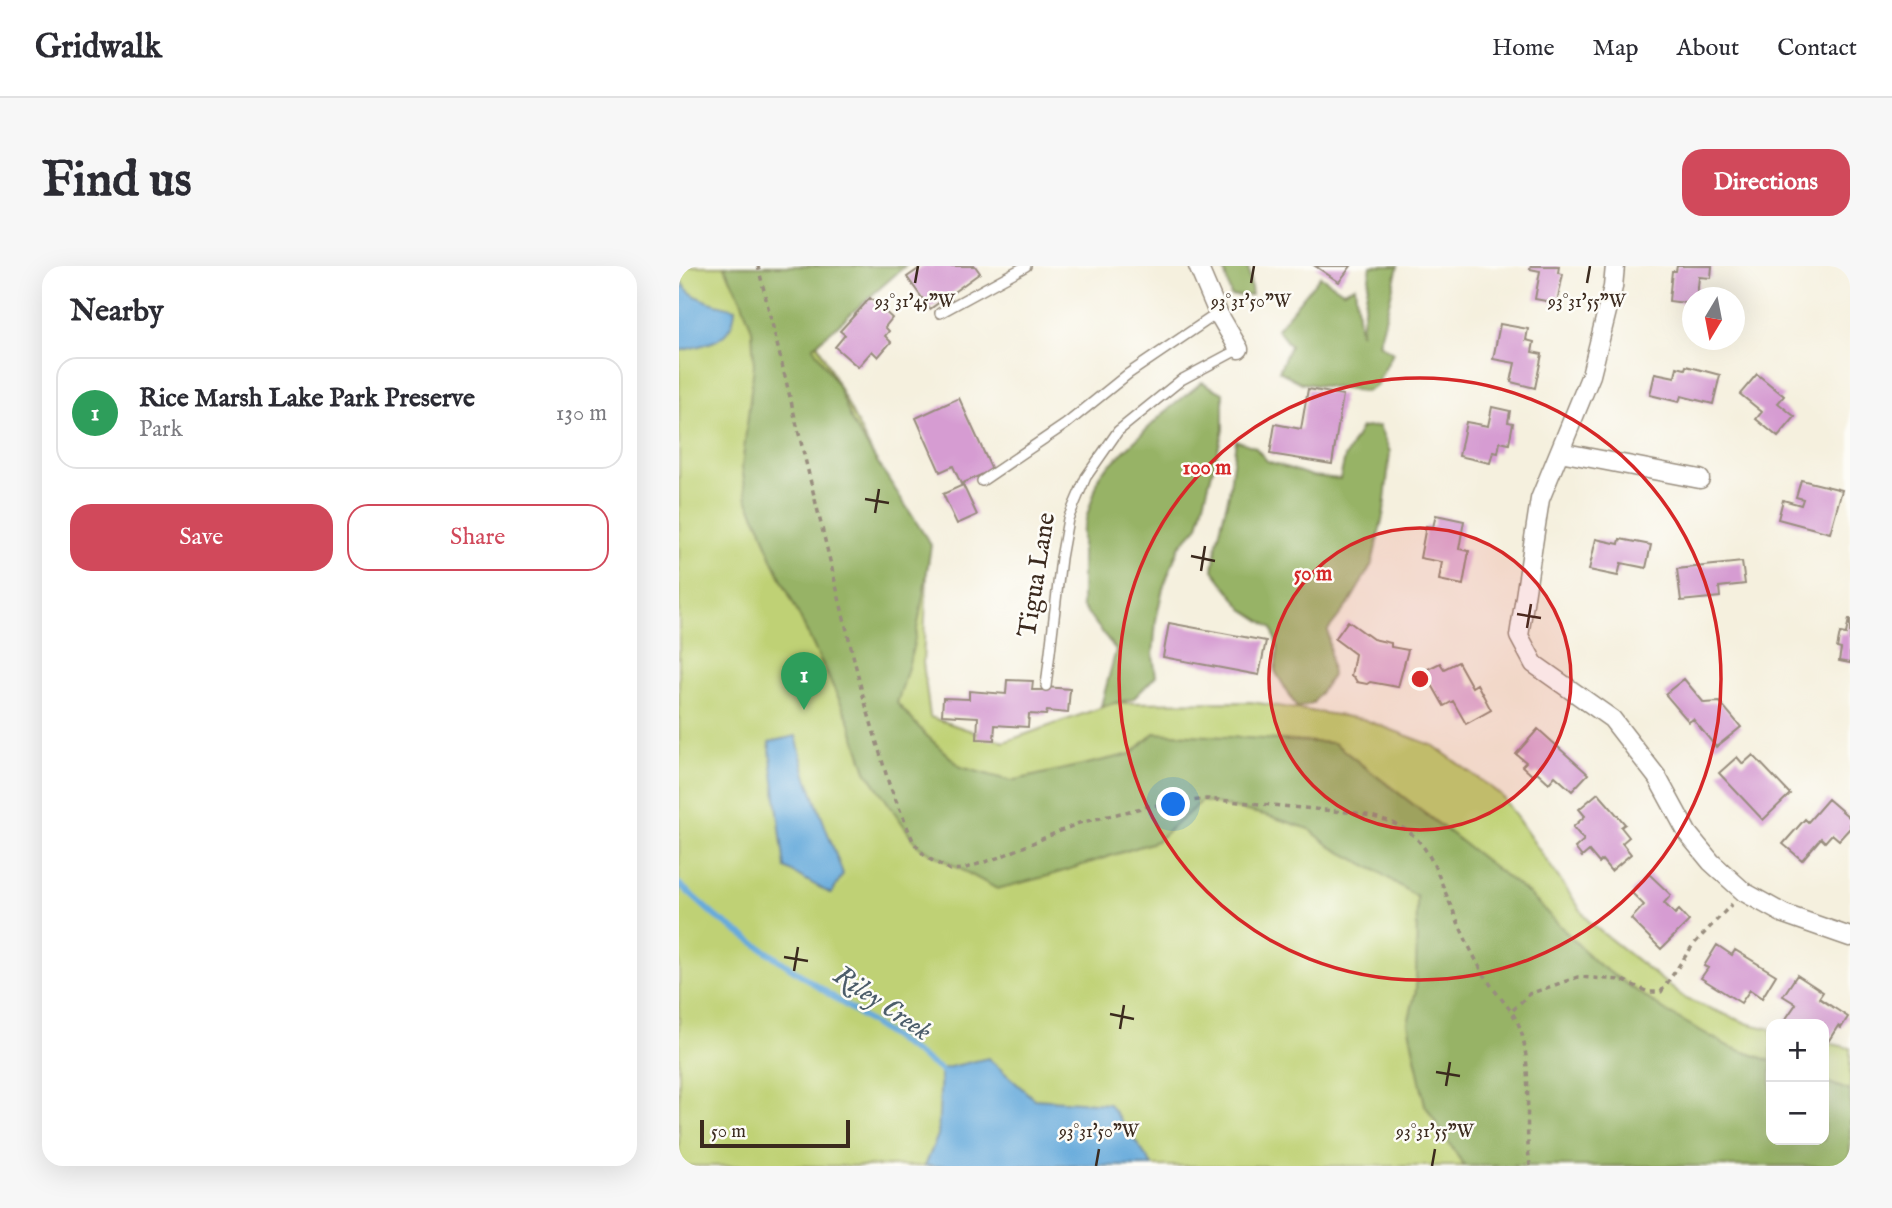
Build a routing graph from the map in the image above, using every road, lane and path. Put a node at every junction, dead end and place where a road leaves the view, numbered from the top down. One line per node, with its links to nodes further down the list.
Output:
1 (758, 266): 14 (path)
2 (1026, 266): 5 (lane)
3 (1198, 266): 6 (street, Tigua Lane)
4 (1615, 266): 8 (street)
5 (940, 313)
6 (1218, 313): 7 (street, Tigua Lane); 10 (lane)
7 (1239, 349): 11 (lane, Tigua Lane)
8 (1560, 452): 9 (street); 12 (street)
9 (1700, 479)
10 (982, 481)
11 (1046, 686)
12 (1744, 892): 13 (street); 14 (path)
13 (1850, 937)
14 (1513, 1010): 15 (path)
15 (1530, 1166)

